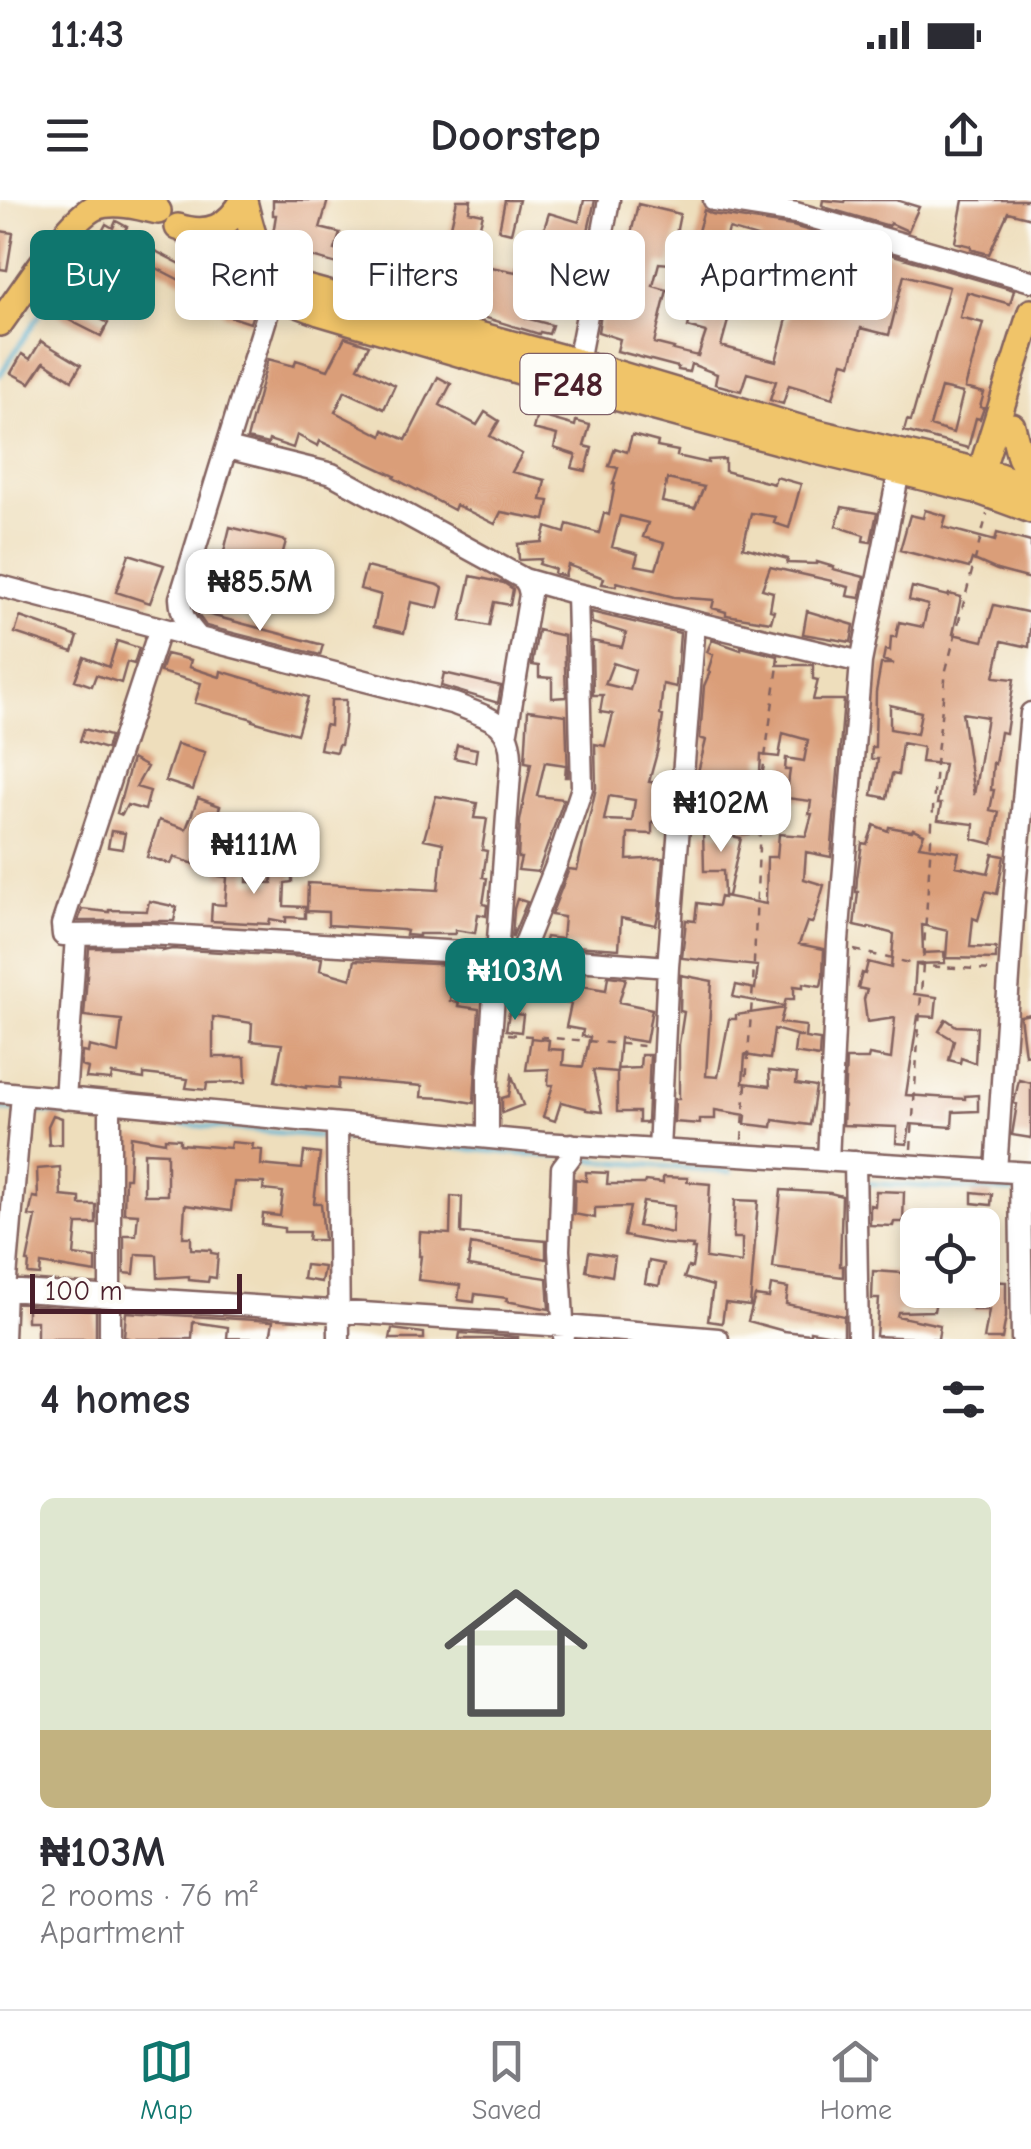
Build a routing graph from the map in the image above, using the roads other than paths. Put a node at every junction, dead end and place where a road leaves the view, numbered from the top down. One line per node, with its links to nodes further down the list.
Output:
1 (244, 200): 6 (main road); 12 (main road, F248)
2 (609, 200): 13 (street)
3 (714, 200): 7 (street)
4 (155, 205): 5 (main road); 11 (main road)
5 (183, 230)
6 (208, 230)
7 (1031, 281)
8 (313, 310): 12 (main road, F248)
9 (1031, 312): 15 (main road)
10 (266, 320): 16 (street)
11 (0, 323)
12 (473, 346): 13 (main road, F248); 18 (main road, F248)
13 (578, 362): 17 (main road, F248)
14 (1031, 364): 15 (main road)
15 (1003, 426): 17 (main road); 19 (main road); 20 (main road)
16 (226, 448): 23 (street); 28 (street)
17 (940, 461): 20 (main road, F248)
18 (899, 471): 20 (main road, F248); 29 (street)
19 (1031, 476)
20 (987, 483): 21 (main road, F248); 22 (main road, F248)
21 (1031, 488)
22 (1031, 510)
23 (524, 579): 25 (street); 31 (street)
24 (0, 586): 27 (street)
25 (578, 594): 26 (street); 35 (street)
26 (695, 622): 29 (street); 36 (street)
27 (160, 628): 28 (street); 33 (street)
28 (200, 638): 31 (street)
29 (862, 662): 46 (street)
30 (1031, 713): 32 (street)
31 (507, 732): 34 (street)
32 (1023, 888): 37 (street)
33 (76, 936): 34 (street); 39 (street)
34 (497, 954): 35 (street); 43 (street)
35 (520, 956): 36 (street)
36 (668, 967): 44 (street)
37 (1016, 977): 47 (street)
38 (0, 1092): 40 (street)
39 (65, 1099): 40 (street); 41 (street)
40 (22, 1106): 50 (street)
41 (110, 1115): 42 (street); 51 (street)
42 (337, 1135): 43 (street); 52 (street)
43 (488, 1138): 45 (street)
44 (659, 1150): 45 (street); 46 (street)
45 (568, 1156): 53 (street)
46 (828, 1160): 48 (street)
47 (996, 1171): 48 (street); 49 (street)
48 (855, 1175): 58 (street)
49 (1023, 1182): 59 (street)
50 (5, 1290): 51 (street); 54 (street)
51 (112, 1296): 52 (street); 55 (street)
52 (339, 1312): 53 (street); 56 (street)
53 (565, 1332): 57 (street)
54 (3, 1339)
55 (110, 1339)
56 (338, 1339)
57 (718, 1339)
58 (858, 1339)
59 (1022, 1339)

